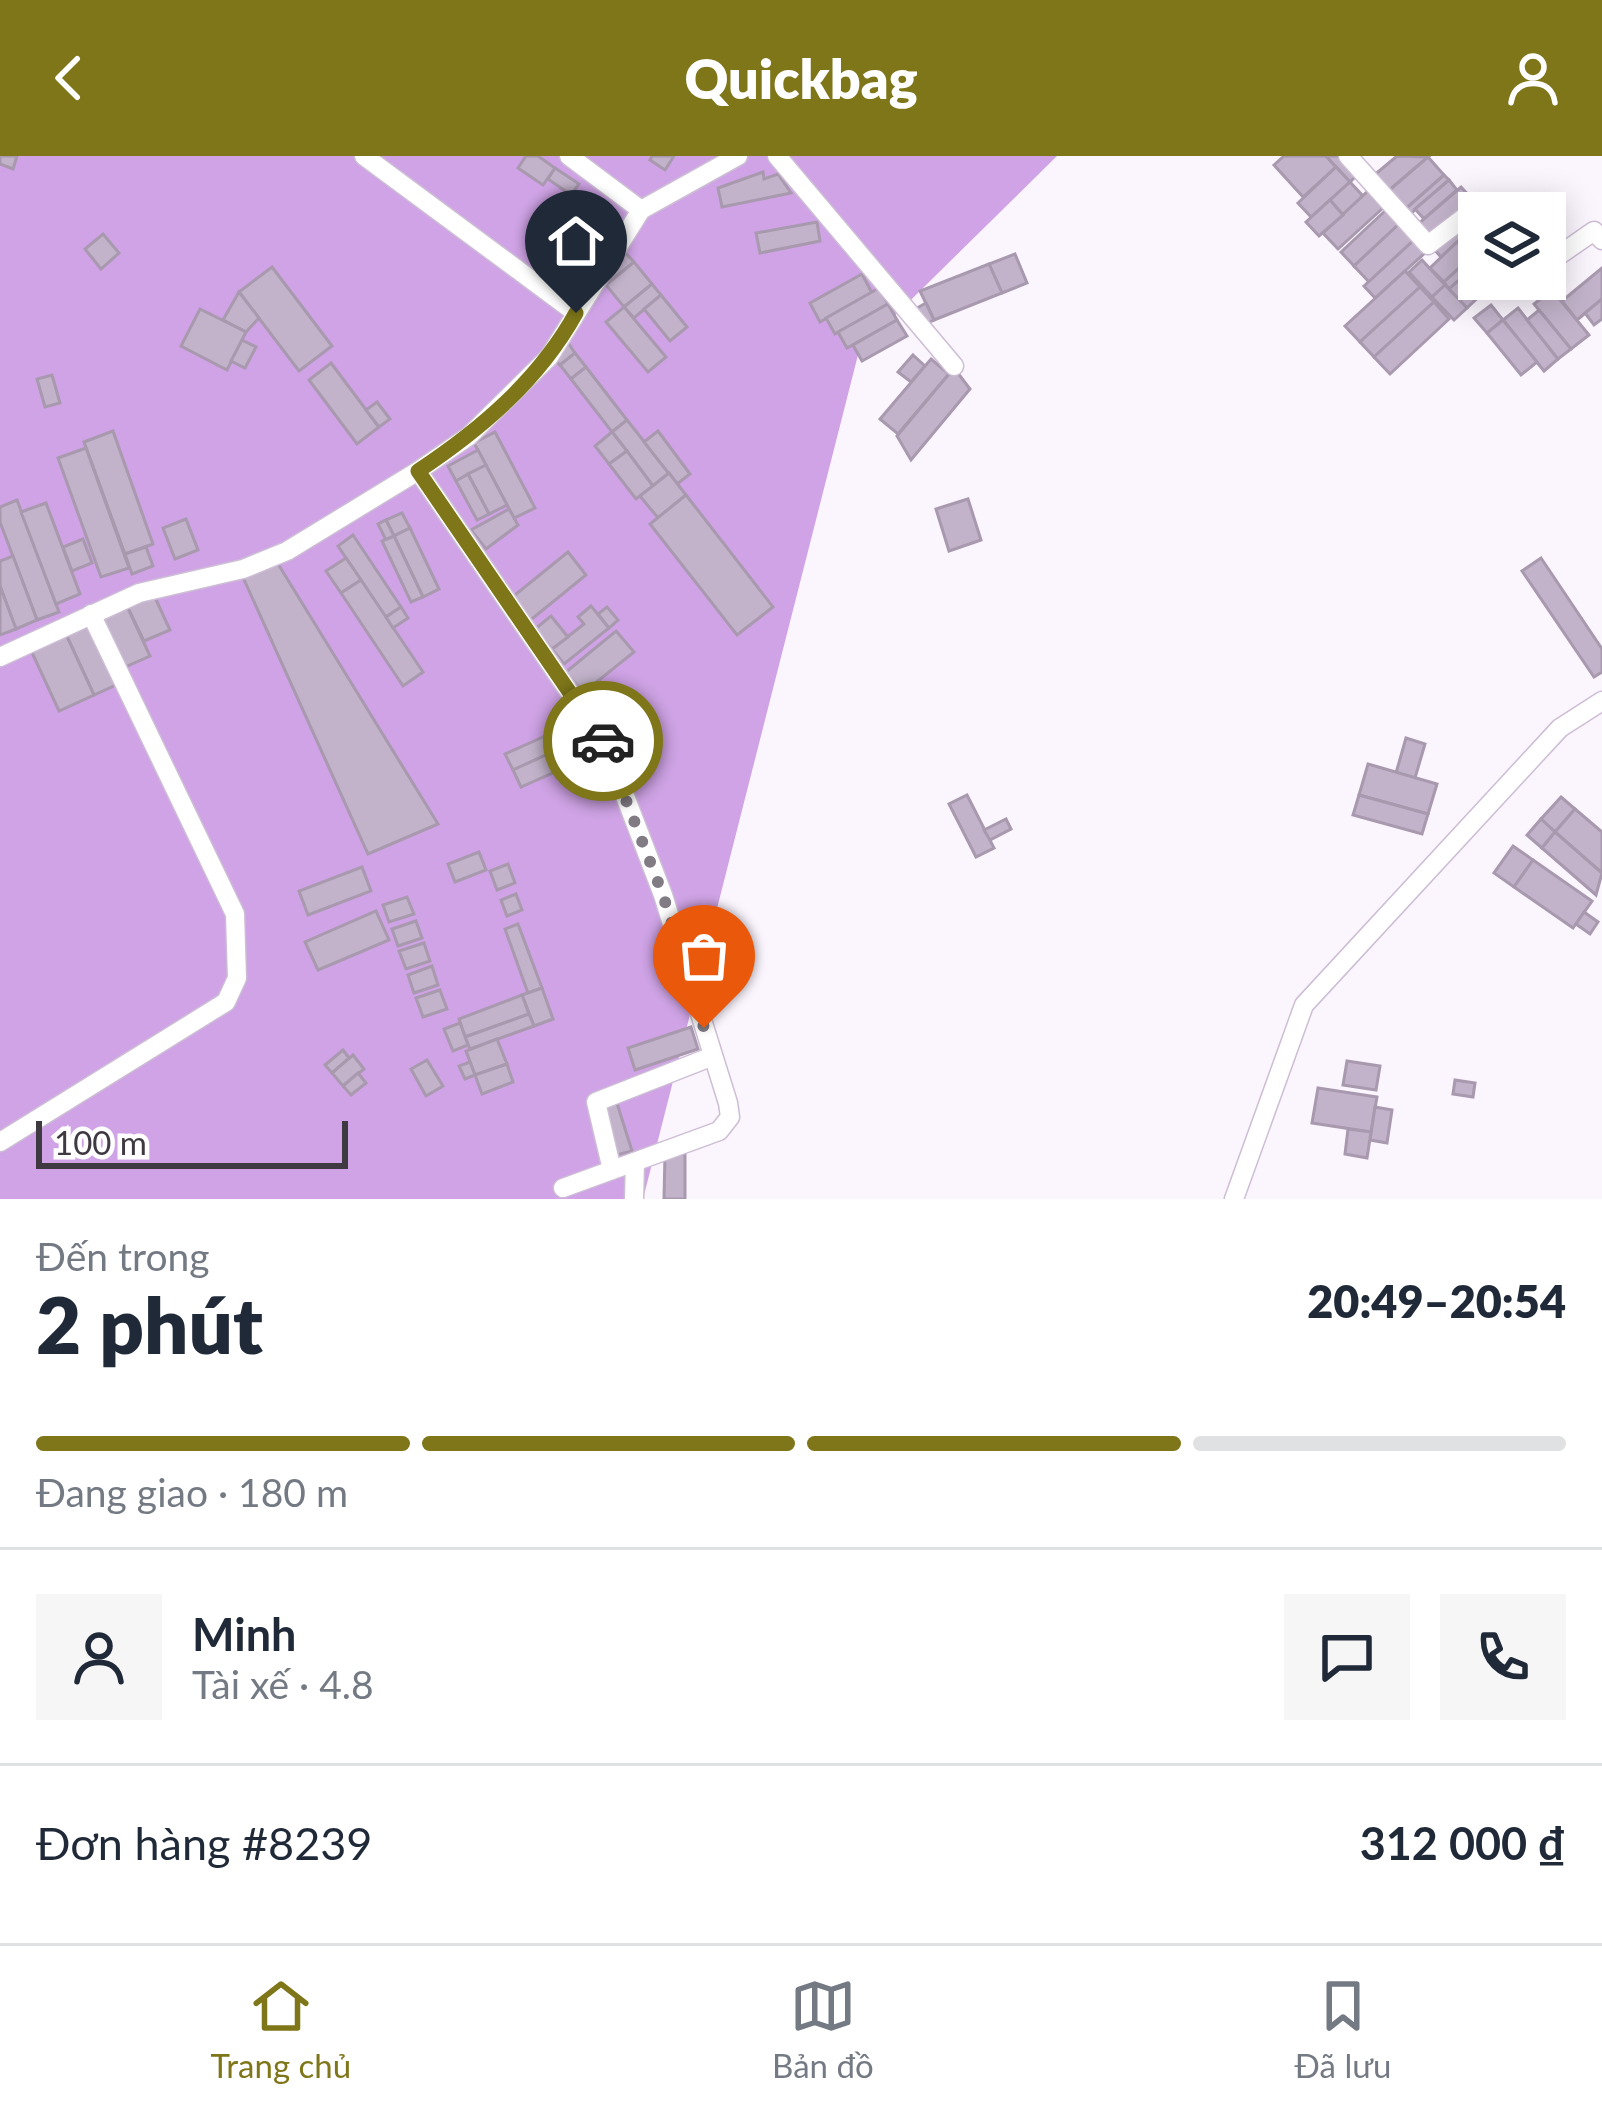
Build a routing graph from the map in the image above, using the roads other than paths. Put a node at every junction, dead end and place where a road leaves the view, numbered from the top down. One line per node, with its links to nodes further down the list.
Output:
1 (364, 156): 10 (street)
2 (569, 156): 6 (street)
3 (738, 156): 6 (street)
4 (777, 156): 11 (street)
5 (1348, 156): 7 (street)
6 (641, 210): 10 (street)
7 (1458, 222)
8 (1602, 241): 9 (street)
9 (1566, 250)
10 (576, 313): 12 (street)
11 (954, 366)
12 (418, 471): 13 (street); 16 (street)
13 (91, 614): 14 (street); 17 (street)
14 (0, 657)
15 (1602, 700): 22 (street)
16 (713, 1055): 18 (street); 19 (street)
17 (0, 1142)
18 (635, 1162): 19 (street); 21 (street)
19 (612, 1170): 20 (street)
20 (563, 1187)
21 (634, 1199)
22 (1234, 1199)

